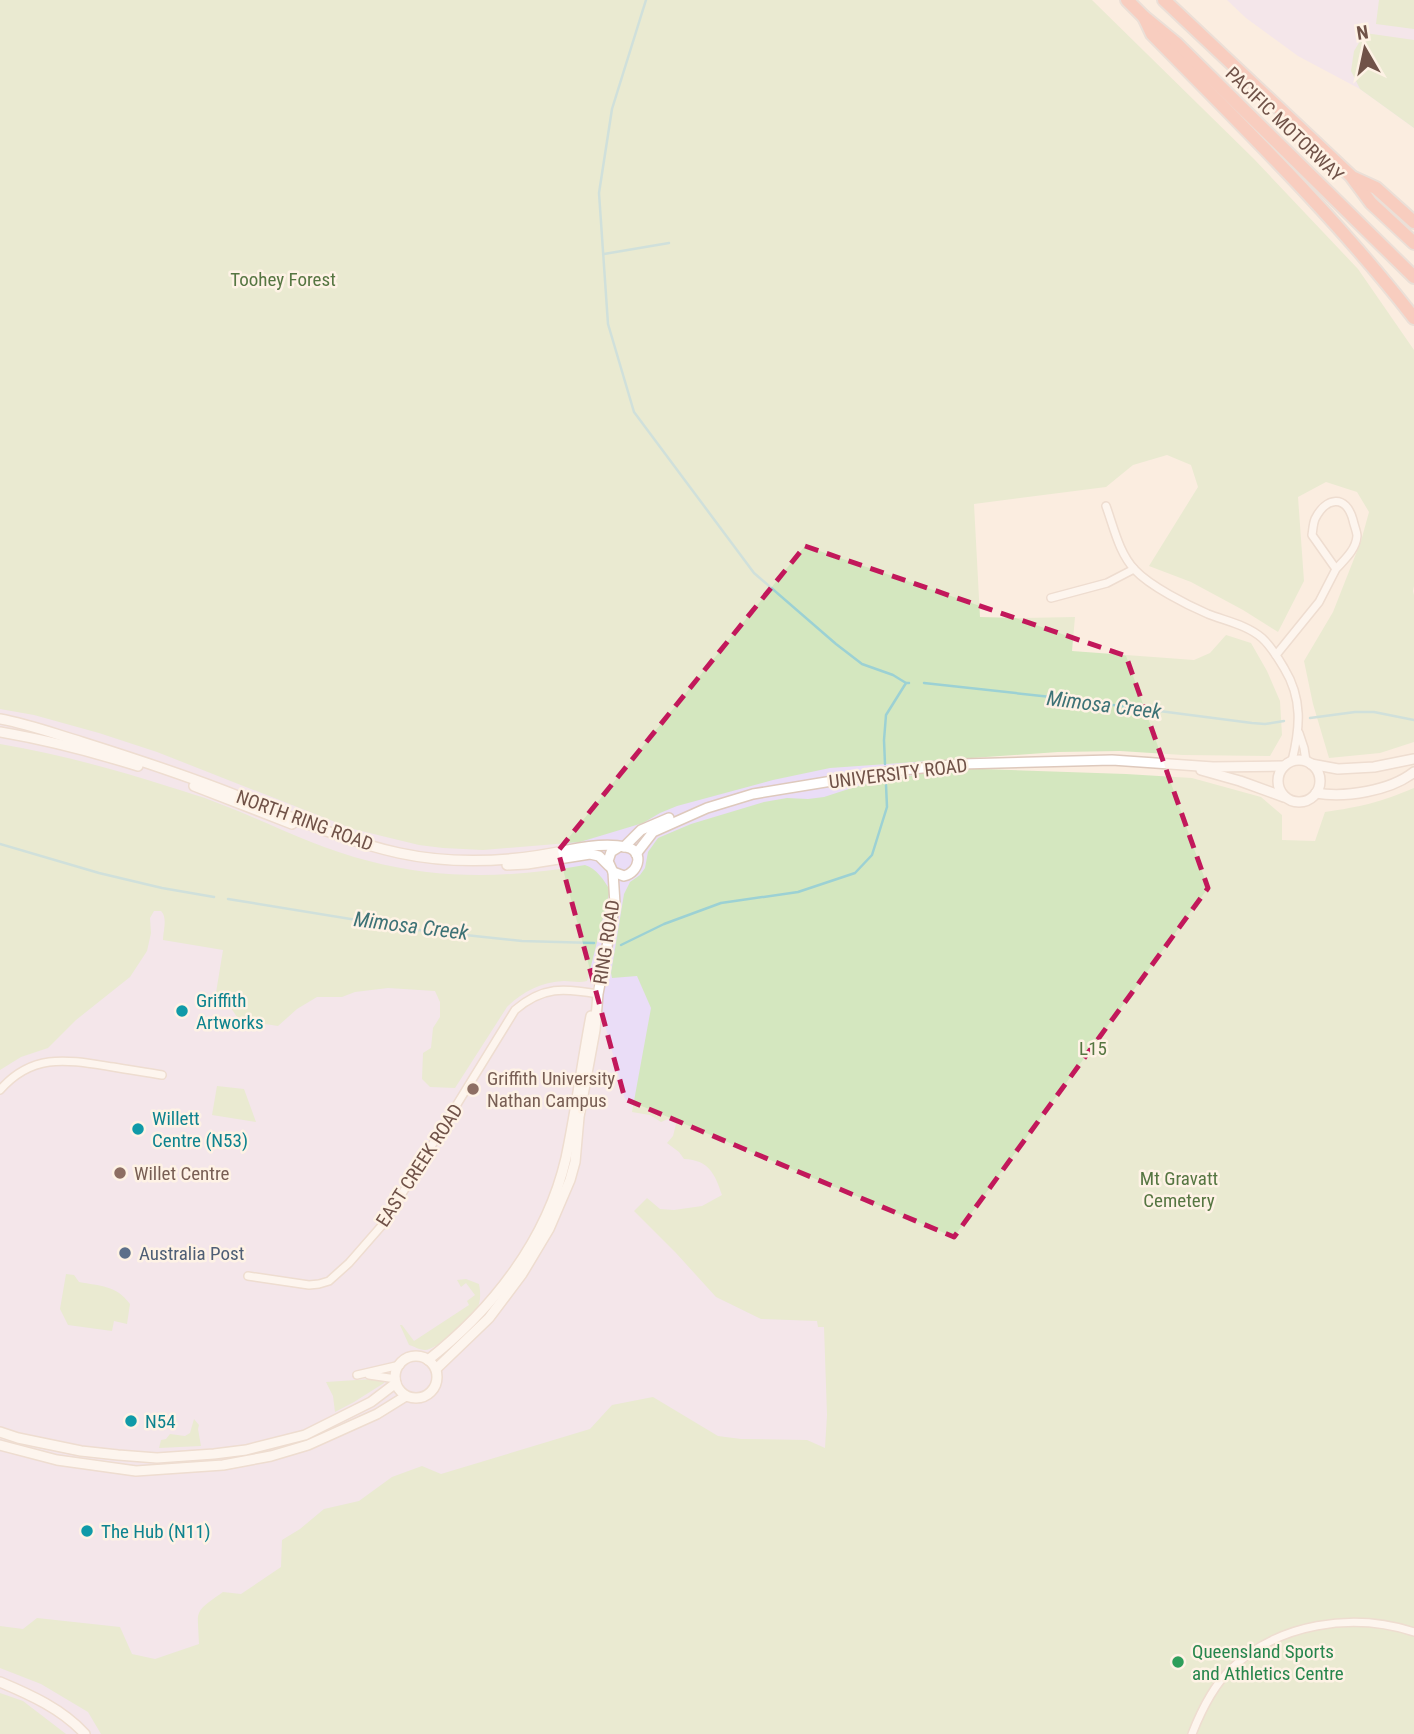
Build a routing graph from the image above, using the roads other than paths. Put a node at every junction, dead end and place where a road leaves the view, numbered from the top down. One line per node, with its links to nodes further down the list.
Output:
1 (1127, 0): 3 (highway, PACIFIC MOTORWAY)
2 (1164, 0): 4 (highway, PACIFIC MOTORWAY)
3 (1144, 17): 7 (highway, PACIFIC MOTORWAY); 8 (highway)
4 (1351, 176): 5 (highway); 6 (highway, PACIFIC MOTORWAY)
5 (1414, 222)
6 (1414, 243)
7 (1414, 277)
8 (1414, 318)
9 (1106, 506): 10 (street)
10 (1134, 569): 12 (street); 13 (street)
11 (1336, 569): 11 (street); 13 (street)
12 (1051, 598)
13 (1276, 655): 16 (street)
14 (0, 719): 25 (street, NORTH RING ROAD)
15 (0, 732): 27 (street, NORTH RING ROAD)
16 (1299, 733): 18 (street); 19 (street)
17 (1414, 759): 18 (street)
18 (1308, 763): 19 (street); 22 (street)
19 (1288, 764): 20 (street, UNIVERSITY ROAD); 23 (street)
20 (1178, 765): 23 (street, UNIVERSITY ROAD); 24 (street, UNIVERSITY ROAD)
21 (1414, 772): 22 (street)
22 (1316, 793): 23 (street)
23 (1285, 797)
24 (704, 808): 25 (street); 26 (street, UNIVERSITY ROAD)
25 (622, 847): 26 (street); 27 (street)
26 (636, 854): 28 (street)
27 (611, 869): 28 (street); 29 (street, RING ROAD)
28 (629, 875): 29 (street)
29 (615, 904): 30 (street, RING ROAD)
30 (598, 994): 33 (street, EAST CREEK ROAD); 34 (street); 36 (street, RING ROAD)
31 (162, 1075): 32 (street)
32 (0, 1090)
33 (248, 1276)
34 (428, 1360): 35 (street); 36 (street)
35 (400, 1365): 37 (street); 37 (street)
36 (436, 1369): 38 (street)
37 (396, 1381): 38 (street); 39 (street)
38 (406, 1396): 40 (street)
39 (0, 1432)
40 (0, 1445)
41 (1414, 1632): 44 (street)
42 (0, 1682): 43 (street)
43 (85, 1734)
44 (1192, 1734)

